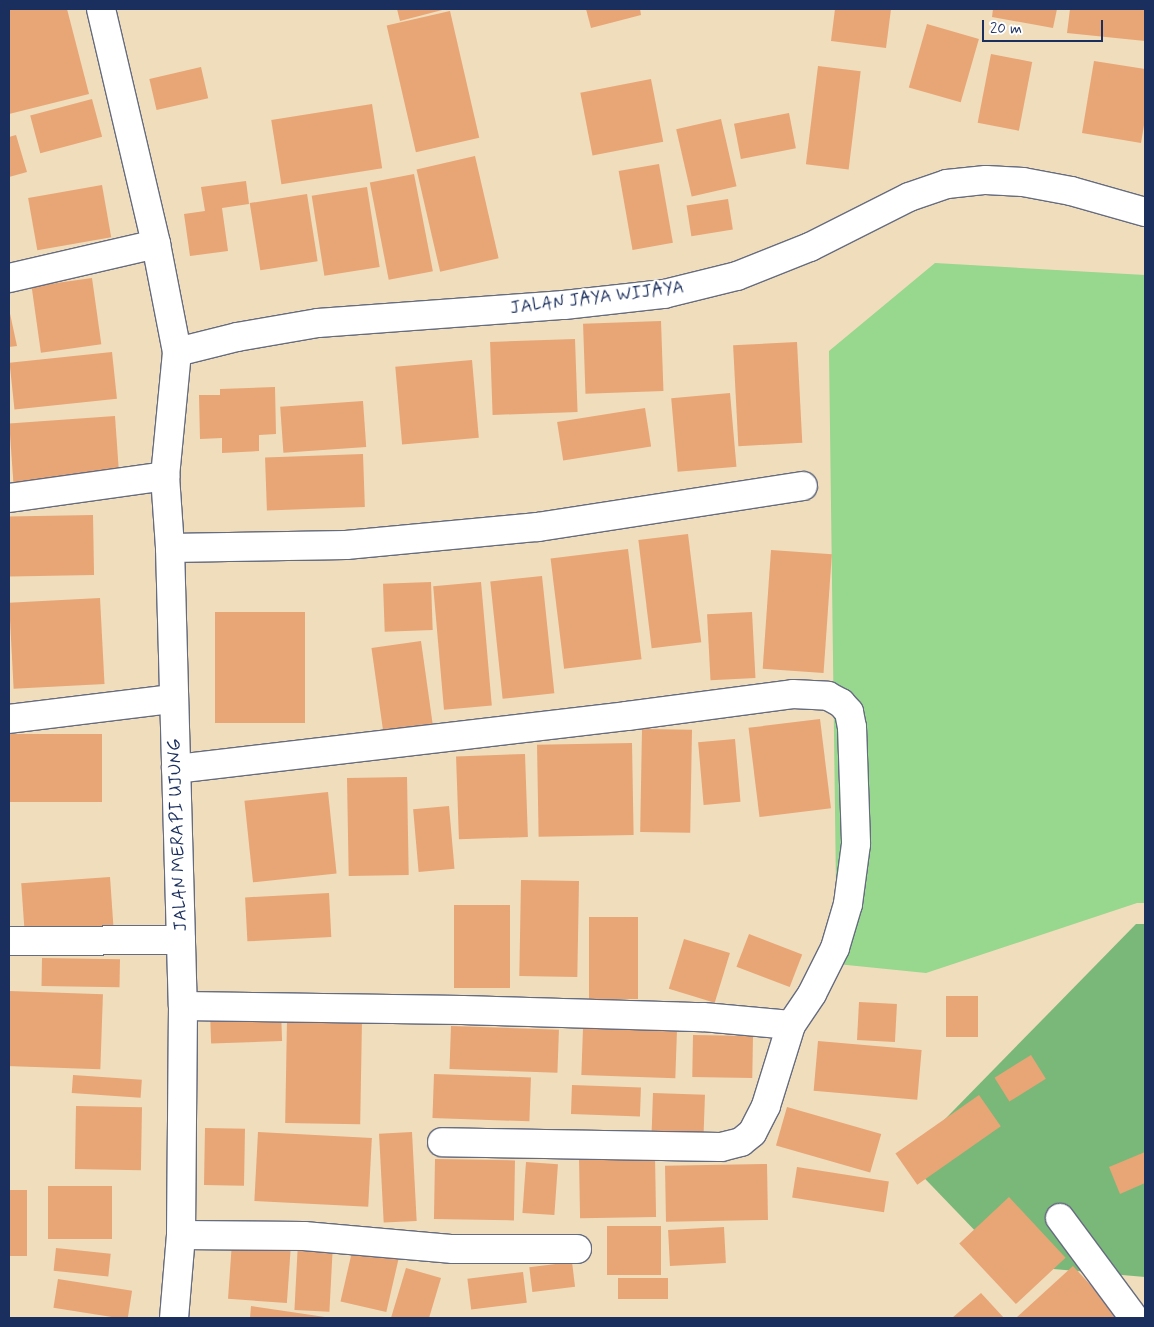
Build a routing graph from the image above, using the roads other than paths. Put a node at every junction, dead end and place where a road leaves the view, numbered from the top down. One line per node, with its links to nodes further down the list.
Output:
1 (101, 9): 3 (street, JALAN MERAPI UJUNG)
2 (1145, 212): 5 (street, JALAN JAYA WIJAYA)
3 (156, 244): 4 (street); 5 (street, JALAN MERAPI UJUNG)
4 (9, 278)
5 (177, 352): 6 (street, JALAN MERAPI UJUNG)
6 (165, 476): 8 (street); 9 (street, JALAN MERAPI UJUNG)
7 (803, 486): 9 (street)
8 (9, 498)
9 (170, 548): 10 (street, JALAN MERAPI UJUNG)
10 (173, 699): 11 (street); 12 (street, JALAN MERAPI UJUNG)
11 (9, 719)
12 (176, 769): 13 (street, JALAN MERAPI UJUNG); 16 (street)
13 (181, 940): 14 (street); 15 (street, JALAN MERAPI UJUNG)
14 (9, 941)
15 (183, 1006): 16 (street); 19 (street, JALAN MERAPI UJUNG)
16 (791, 1025): 17 (street)
17 (442, 1142)
18 (1060, 1218): 22 (street)
19 (181, 1235): 20 (street); 21 (street, JALAN MERAPI UJUNG)
20 (577, 1249)
21 (174, 1318)
22 (1134, 1318)

